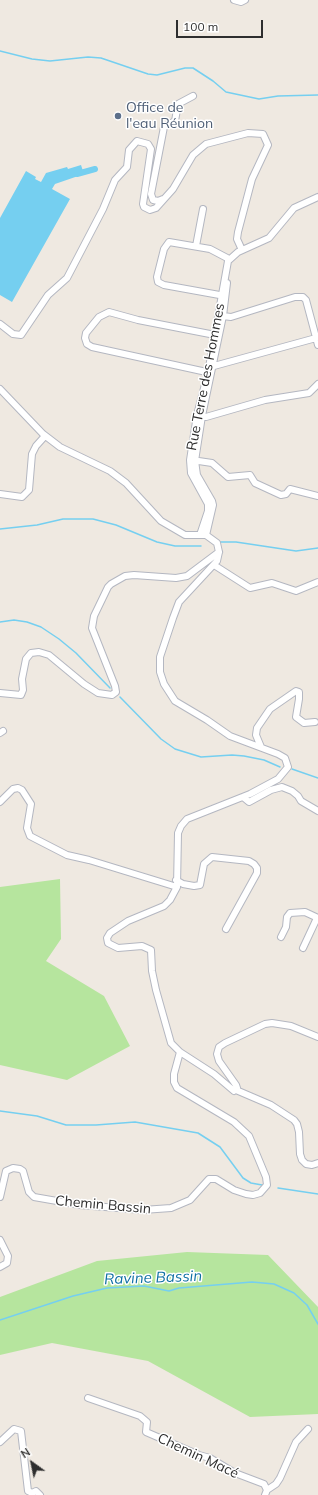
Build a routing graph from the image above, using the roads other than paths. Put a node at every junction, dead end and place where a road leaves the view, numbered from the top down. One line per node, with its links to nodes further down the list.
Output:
1 (234, 0): 2 (street)
2 (245, 0)
3 (193, 96): 5 (street)
4 (318, 197): 8 (street)
5 (164, 198): 8 (street); 12 (street)
6 (203, 209): 7 (street)
7 (196, 246): 9 (street); 10 (street)
8 (242, 250): 9 (street)
9 (229, 260): 10 (street, Rue Terre des Hommes)
10 (224, 296): 11 (street, Rue Terre des Hommes); 13 (street, Rue Terre des Hommes)
11 (224, 316): 14 (street); 15 (street, Rue Terre des Hommes)
12 (0, 324)
13 (215, 335): 16 (street, Rue Terre des Hommes); 16 (street)
14 (317, 342): 15 (street)
15 (214, 366): 16 (street, Rue Terre des Hommes)
16 (210, 373): 19 (street, Rue Terre des Hommes)
17 (318, 384): 19 (street)
18 (0, 389): 20 (street)
19 (200, 416): 21 (street, Rue Terre des Hommes)
20 (45, 436): 22 (street); 24 (street)
21 (193, 460): 23 (street); 24 (street, Rue Terre des Hommes)
22 (0, 494)
23 (318, 496)
24 (203, 535): 25 (street)
25 (219, 552): 26 (street); 28 (street)
26 (214, 565): 27 (street); 30 (street)
27 (318, 582)
28 (0, 693)
29 (314, 722): 30 (street)
30 (261, 747): 31 (street)
31 (243, 797): 33 (street); 34 (street)
32 (0, 802): 35 (street)
33 (318, 811)
34 (176, 880): 35 (street); 37 (street)
35 (177, 888): 41 (street)
36 (318, 918): 38 (street); 39 (street)
37 (226, 929)
38 (281, 937)
39 (303, 948)
40 (318, 1037): 42 (street)
41 (180, 1052): 42 (street); 44 (street, Chemin Bassin)
42 (236, 1090): 43 (street)
43 (318, 1163)
44 (0, 1197)
45 (0, 1240): 46 (street)
46 (0, 1266)
47 (88, 1398): 50 (street, Chemin Macé)
48 (308, 1429): 50 (street)
49 (0, 1442): 51 (street)
50 (266, 1492)
51 (40, 1495)

